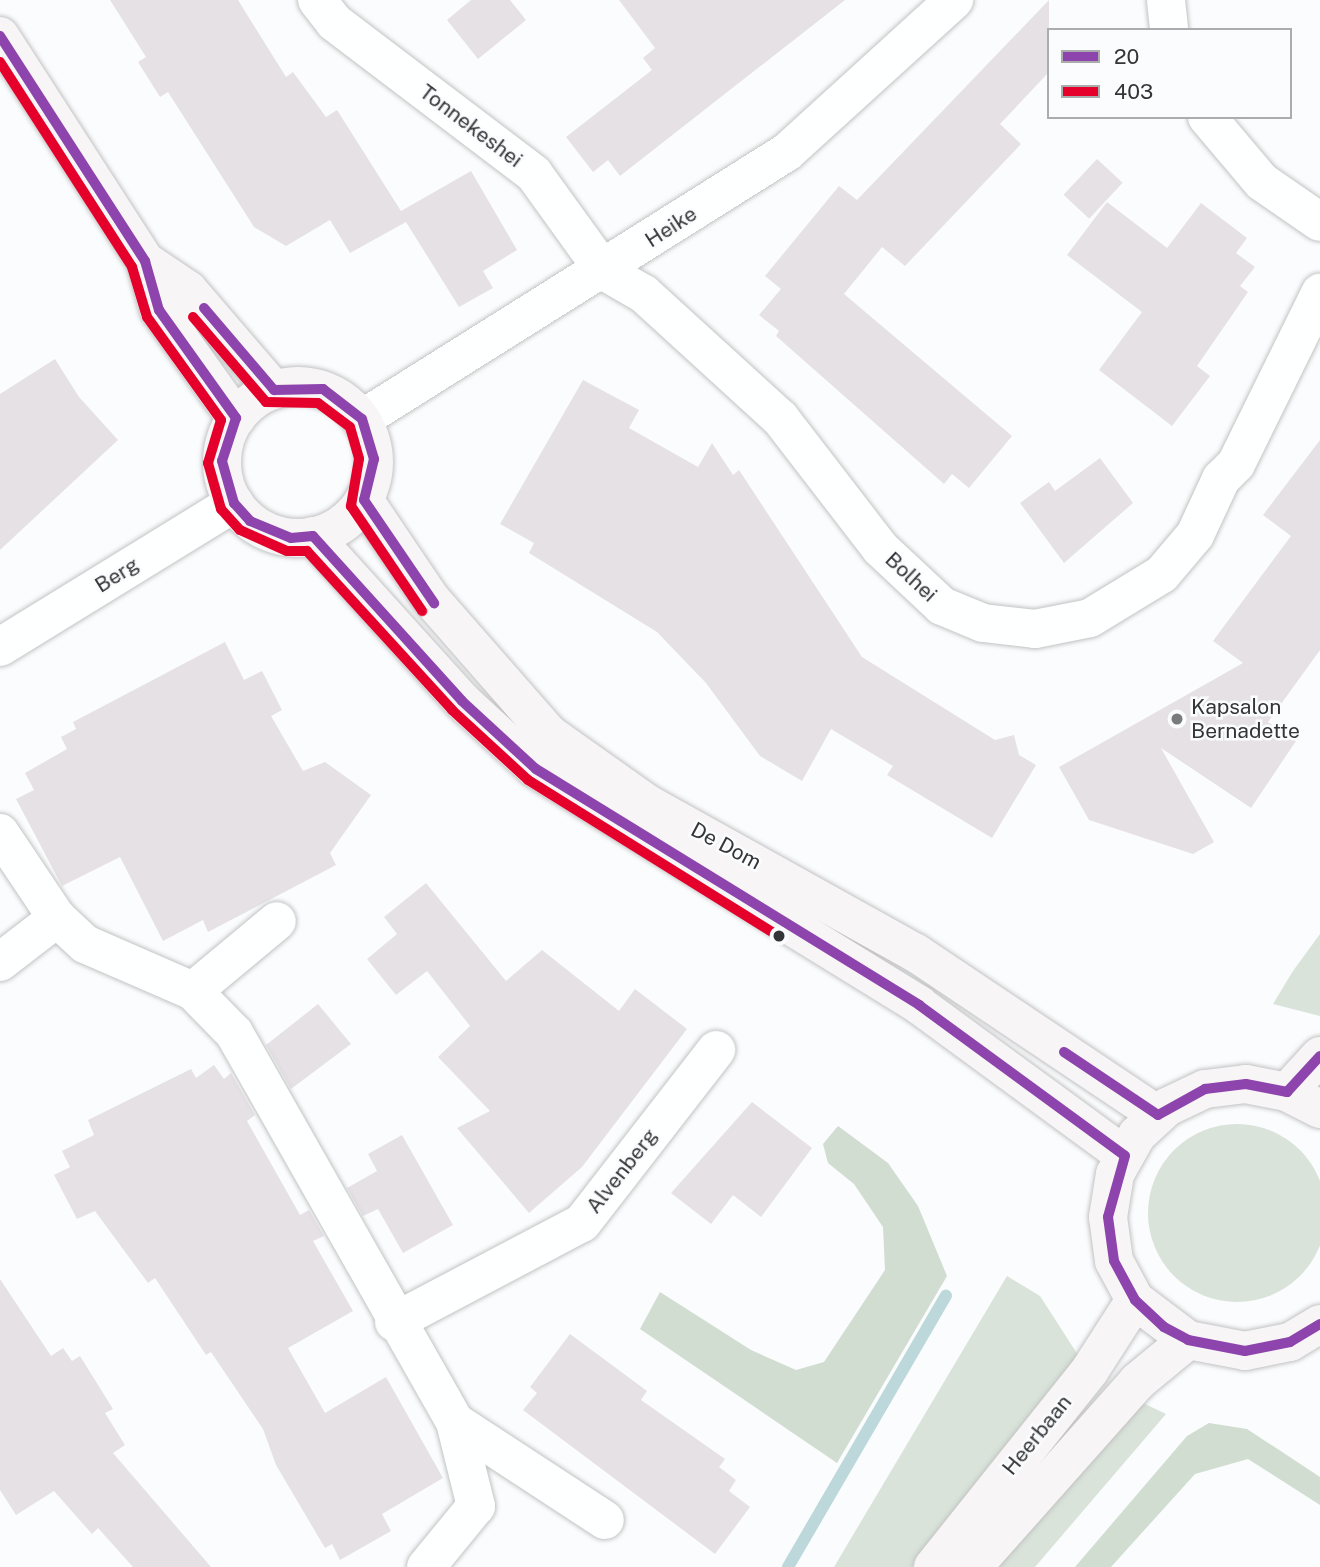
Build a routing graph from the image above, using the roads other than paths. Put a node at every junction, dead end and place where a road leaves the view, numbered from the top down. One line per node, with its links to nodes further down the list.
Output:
1 (317, 0): 9 (street, Tonnekeshei)
2 (1166, 0): 4 (street)
3 (948, 3): 9 (street, Heike)
4 (1170, 28)
5 (0, 36): 8 (street)
6 (1209, 119): 7 (street)
7 (1320, 222)
8 (145, 261): 11 (street); 12 (street)
9 (604, 271): 10 (street, Bolhei); 13 (street, Heike)
10 (1320, 293)
11 (274, 390): 12 (street); 13 (street)
12 (236, 418): 15 (street)
13 (362, 419): 14 (street)
14 (364, 500): 16 (street); 27 (street, De Dom)
15 (234, 503): 16 (street); 17 (street, Berg)
16 (313, 536): 28 (street, De Dom)
17 (0, 647)
18 (0, 833): 19 (street)
19 (57, 918): 21 (street); 22 (street)
20 (277, 921): 22 (street)
21 (0, 962)
22 (192, 991): 30 (street)
23 (716, 1050): 30 (street, Alvenberg)
24 (1320, 1056): 25 (street)
25 (1287, 1092): 26 (street); 27 (street)
26 (1320, 1109)
27 (1158, 1115): 28 (street)
28 (1125, 1156): 29 (street)
29 (1135, 1300): 32 (street); 36 (street, Heerbaan)
30 (394, 1322): 33 (street)
31 (1320, 1324): 32 (street)
32 (1188, 1340): 37 (street, Heerbaan)
33 (455, 1422): 34 (street); 35 (street)
34 (605, 1520)
35 (426, 1567)
36 (933, 1567)
37 (973, 1567)

